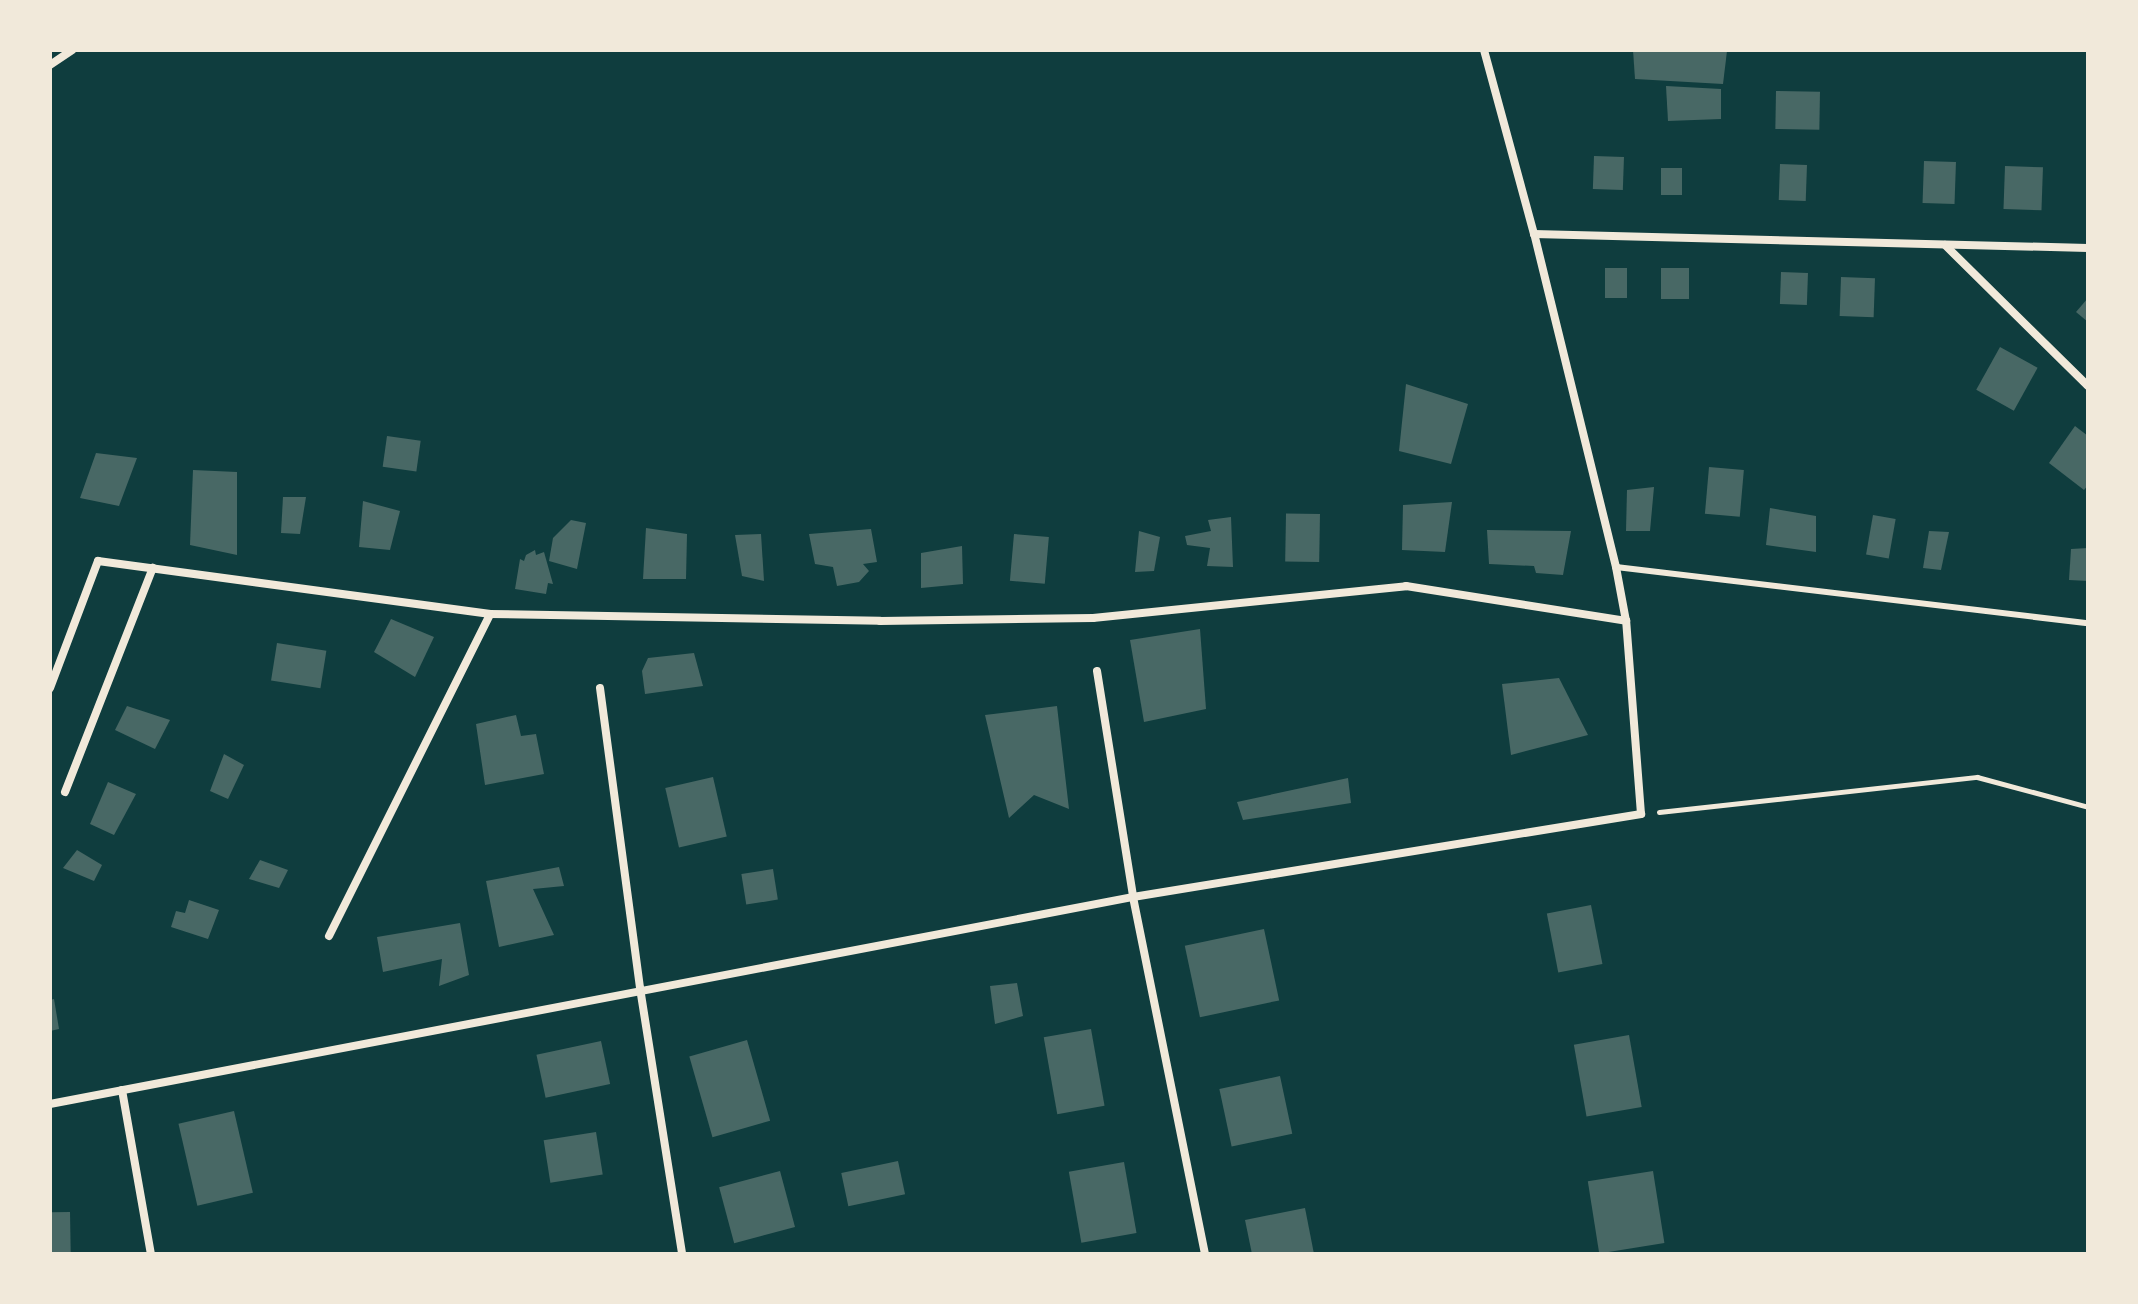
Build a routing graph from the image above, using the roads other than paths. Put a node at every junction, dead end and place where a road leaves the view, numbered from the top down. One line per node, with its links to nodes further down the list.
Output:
1 (72, 50): 3 (street)
2 (1484, 50): 4 (street)
3 (50, 65)
4 (1534, 234): 5 (street); 8 (street)
5 (1945, 245): 6 (street); 7 (street)
6 (2088, 248)
7 (2088, 386)
8 (1616, 567): 11 (street); 12 (lane)
9 (153, 568): 10 (street); 14 (street); 16 (street)
10 (490, 614): 11 (street); 18 (street)
11 (1626, 621): 17 (street)
12 (2088, 623)
13 (1097, 671): 17 (street)
14 (50, 688)
15 (600, 688): 19 (street)
16 (65, 792)
17 (1133, 897): 19 (street); 24 (street)
18 (329, 936)
19 (640, 988): 20 (street); 23 (street)
20 (122, 1090): 21 (street); 22 (street)
21 (50, 1104)
22 (151, 1254)
23 (682, 1254)
24 (1205, 1254)

